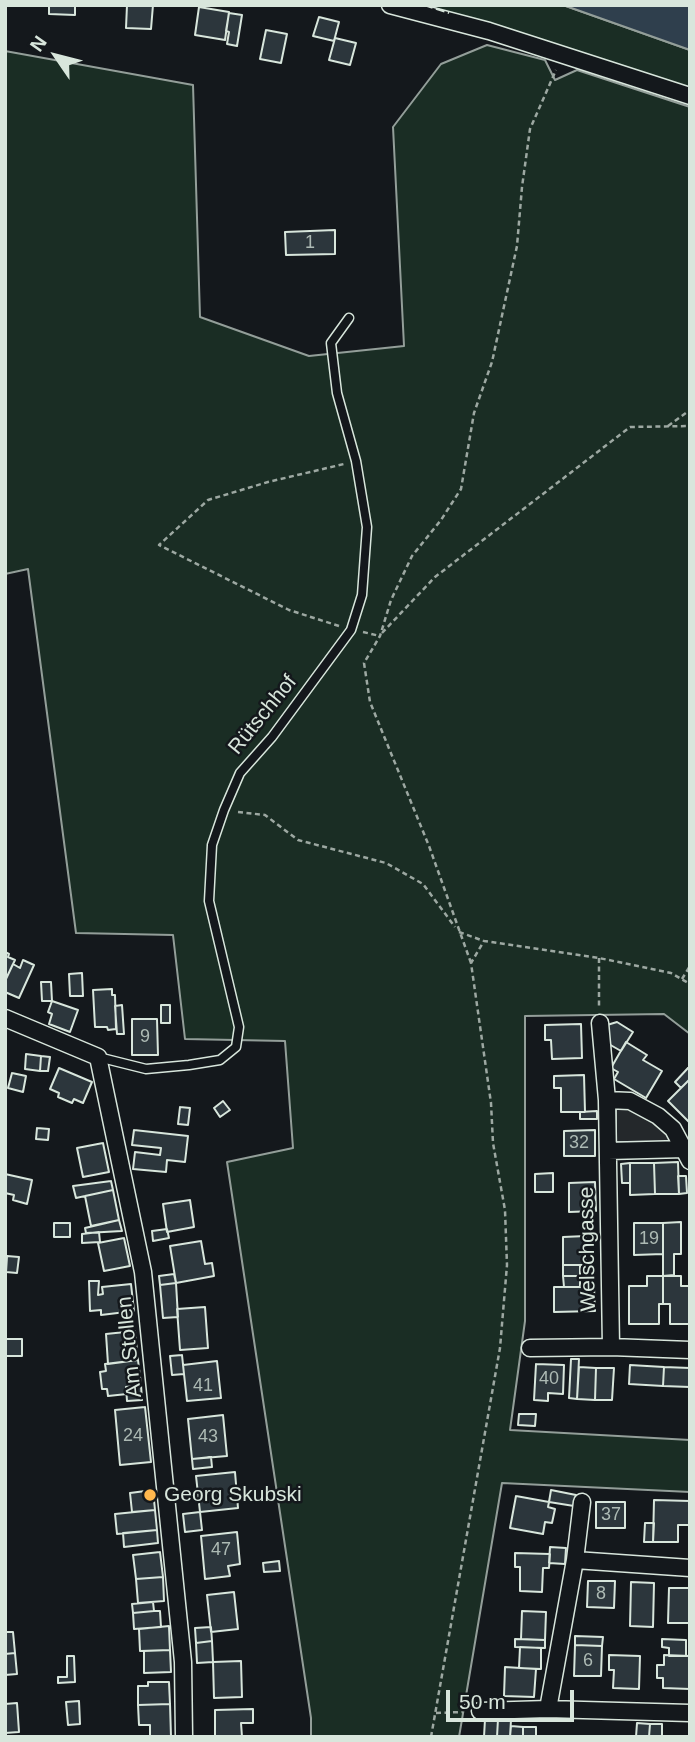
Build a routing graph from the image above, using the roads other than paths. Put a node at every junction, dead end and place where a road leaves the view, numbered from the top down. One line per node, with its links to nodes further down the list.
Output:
1 (390, 5): 2 (street)
2 (690, 96)
3 (349, 318): 6 (lane, Rütschhof)
4 (5, 1018): 6 (street)
5 (600, 1023): 7 (street, Welschgasse)
6 (98, 1057): 19 (street, Am Stollen)
7 (607, 1100): 8 (street, Welschgasse); 9 (street)
8 (608, 1150): 9 (street); 10 (street, Welschgasse)
9 (687, 1155)
10 (611, 1347): 11 (street); 12 (street)
11 (530, 1348)
12 (690, 1350)
13 (582, 1502): 14 (street)
14 (575, 1560): 15 (street); 16 (street)
15 (690, 1568)
16 (548, 1709): 17 (street); 18 (street)
17 (480, 1712)
18 (690, 1713)
19 (184, 1737)

